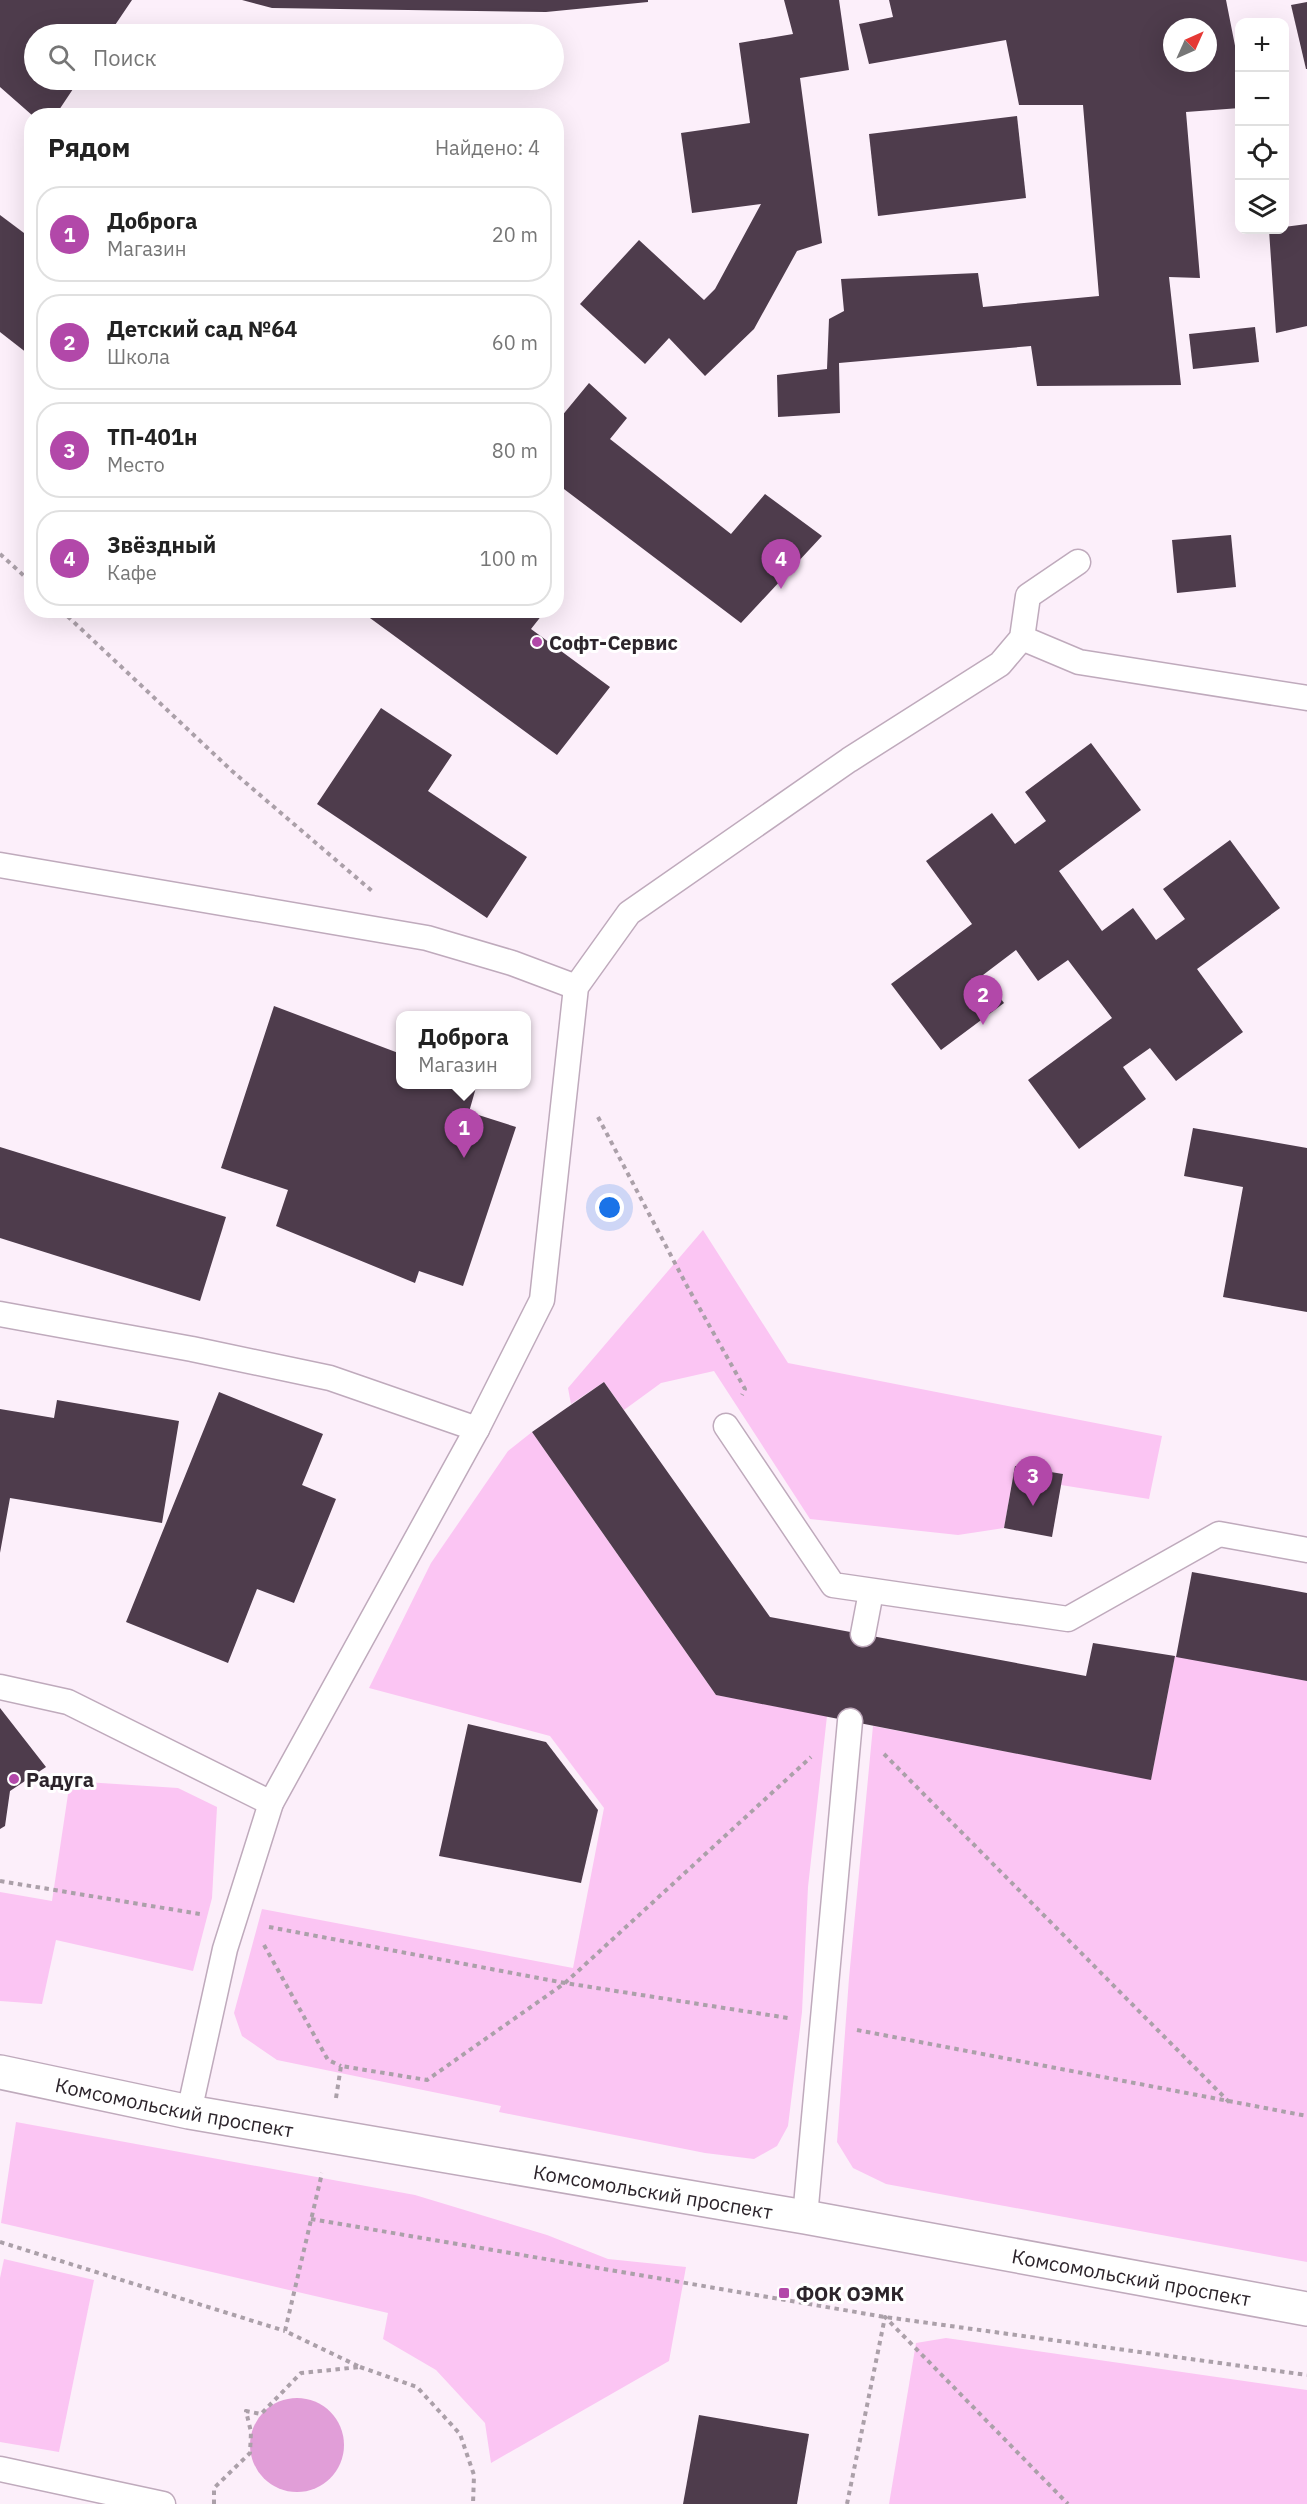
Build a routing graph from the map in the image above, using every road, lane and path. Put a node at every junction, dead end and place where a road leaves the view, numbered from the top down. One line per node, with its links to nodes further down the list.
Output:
1 (0, 554): 3 (path)
2 (1078, 562): 5 (lane)
3 (24, 576)
4 (69, 618): 8 (path)
5 (1022, 638): 6 (lane); 9 (lane)
6 (1307, 698)
7 (0, 865): 9 (lane)
8 (374, 892)
9 (576, 987): 10 (lane)
10 (568, 1064): 12 (path); 13 (lane)
11 (0, 1314): 13 (lane)
12 (726, 1426): 15 (lane)
13 (477, 1428): 19 (lane)
14 (1307, 1550): 15 (lane)
15 (871, 1592): 16 (lane)
16 (863, 1634)
17 (0, 1687): 19 (lane)
18 (850, 1721): 22 (path); 23 (lane); 26 (path)
19 (271, 1803): 21 (lane)
20 (0, 1881): 21 (path)
21 (243, 1922): 22 (path); 24 (path); 27 (lane)
22 (565, 1983): 23 (path); 24 (path)
23 (821, 2023): 26 (path); 30 (lane)
24 (341, 2066): 29 (path)
25 (0, 2072): 27 (main road, Комсомольский проспект)
26 (1230, 2103): 28 (path)
27 (189, 2112): 29 (main road, Комсомольский проспект)
28 (1307, 2116)
29 (331, 2136): 30 (main road, Комсомольский проспект); 31 (path)
30 (805, 2217): 33 (main road, Комсомольский проспект)
31 (311, 2219): 34 (path); 35 (path)
32 (0, 2242): 35 (path)
33 (1307, 2309)
34 (885, 2317): 37 (path); 42 (path); 43 (path)
35 (285, 2331): 36 (path)
36 (360, 2367): 40 (path); 41 (path)
37 (1307, 2375)
38 (0, 2469): 39 (lane)
39 (163, 2504)
40 (214, 2504)
41 (473, 2504)
42 (847, 2504)
43 (1068, 2504)

